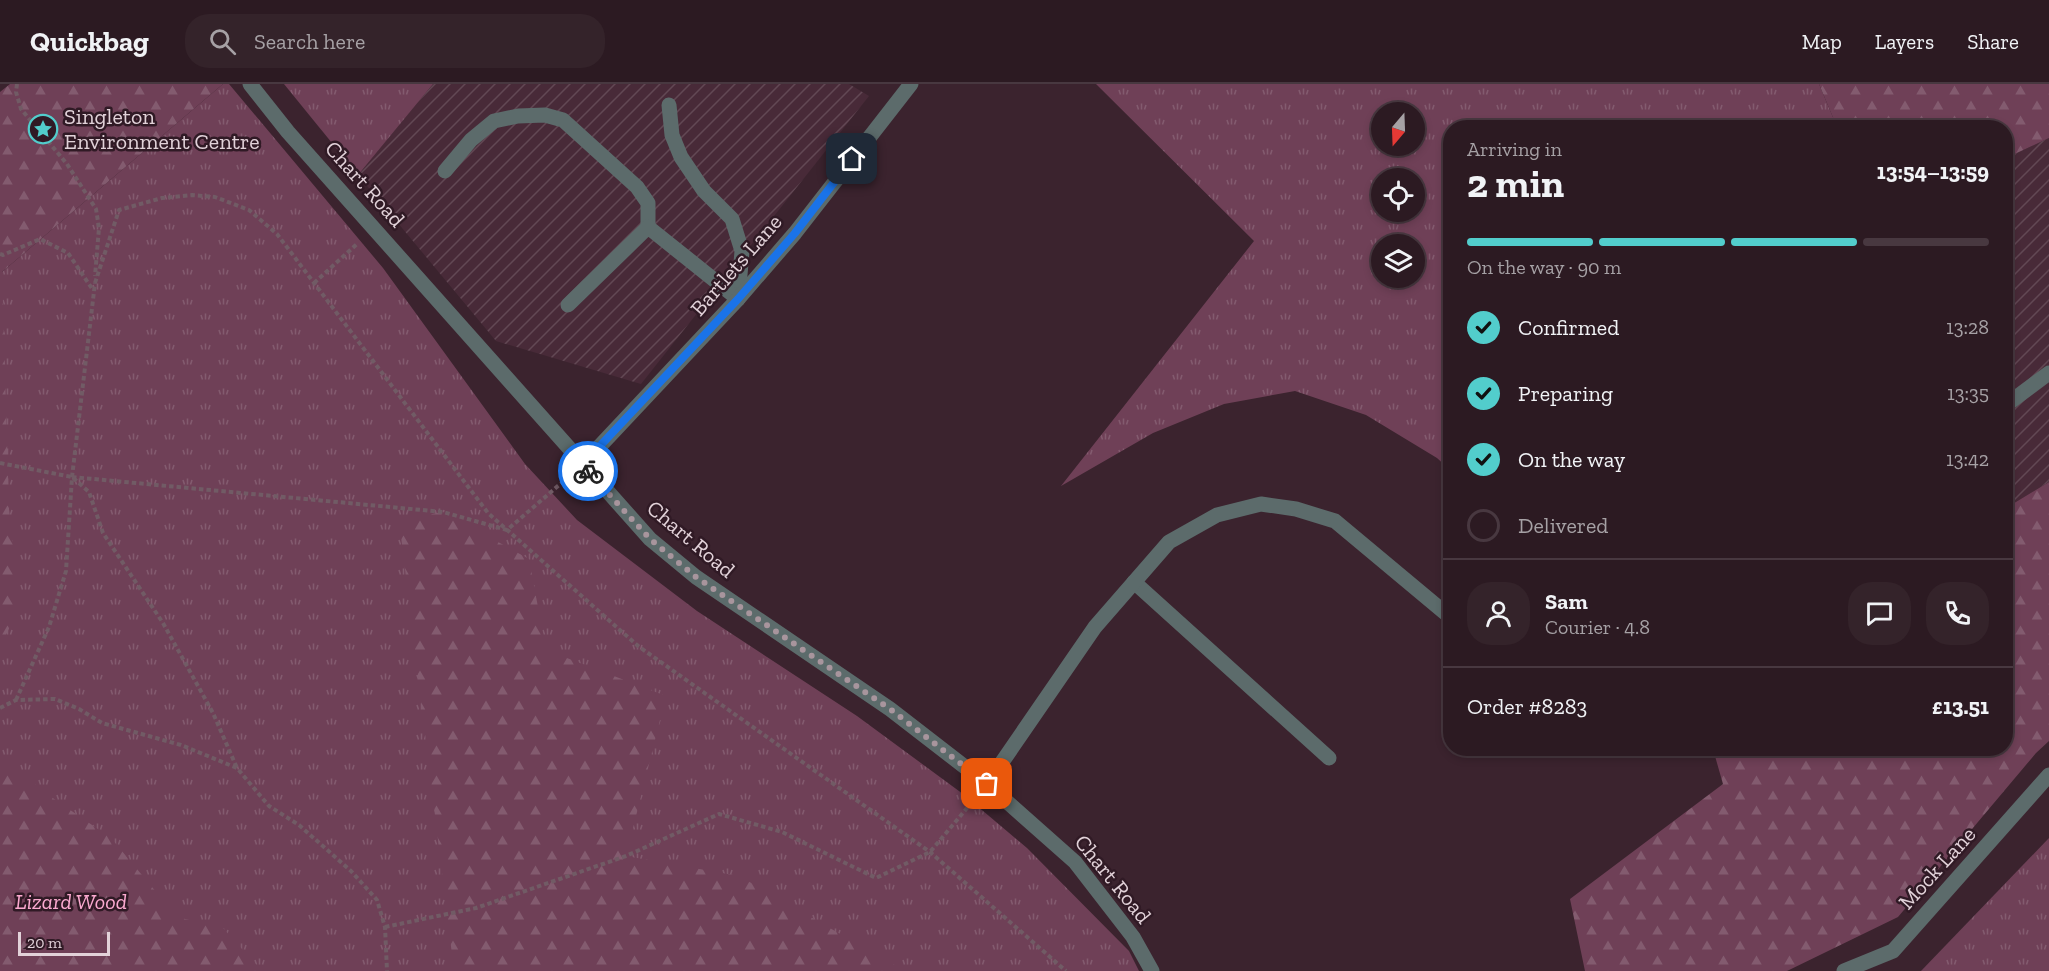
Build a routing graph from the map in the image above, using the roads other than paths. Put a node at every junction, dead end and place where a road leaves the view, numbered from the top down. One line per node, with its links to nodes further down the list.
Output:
1 (250, 84): 10 (street, Chart Road)
2 (911, 84): 6 (street, Bartlets Lane)
3 (669, 105): 6 (street)
4 (446, 171): 5 (street)
5 (648, 227): 6 (street); 7 (street)
6 (738, 299): 10 (street, Bartlets Lane)
7 (568, 305)
8 (2049, 373): 9 (street)
9 (2013, 400)
10 (583, 464): 15 (street, Chart Road)
11 (1134, 582): 12 (street); 13 (street); 15 (street)
12 (1443, 611)
13 (1329, 758)
14 (2049, 775): 17 (street, Mock Lane)
15 (987, 784): 16 (street, Chart Road)
16 (1152, 971)
17 (1844, 971)

